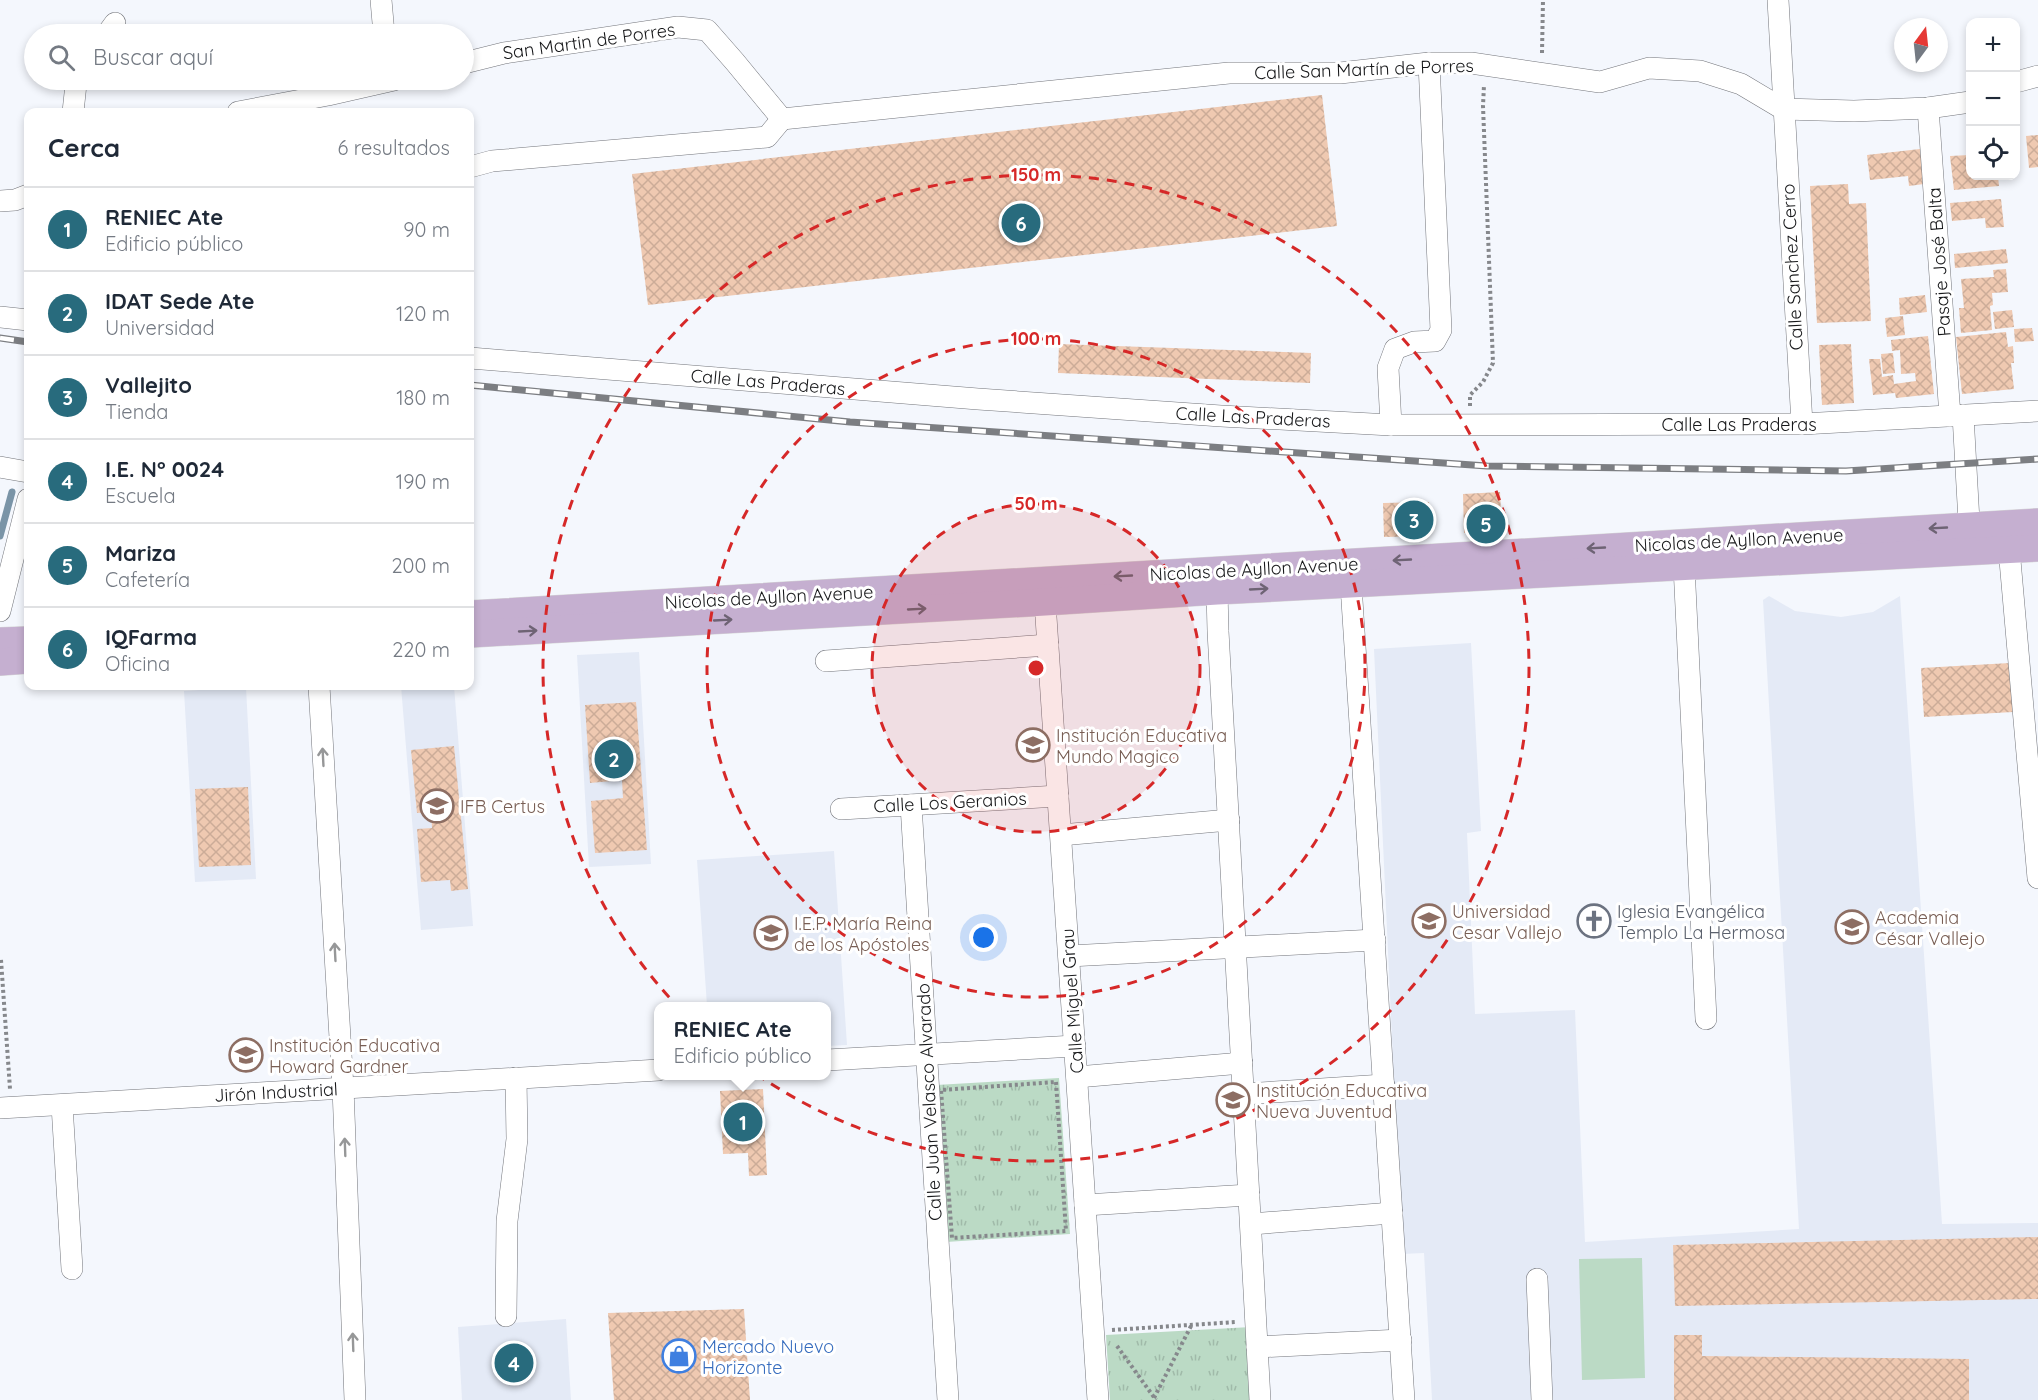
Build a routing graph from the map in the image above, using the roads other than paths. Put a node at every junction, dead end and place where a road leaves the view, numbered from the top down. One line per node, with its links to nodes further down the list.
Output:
1 (381, 0): 3 (street)
2 (1778, 0): 14 (street, Calle Sanchez Cerro)
3 (383, 24)
4 (474, 60): 15 (street, San Martin de Porres)
5 (1429, 63): 14 (street, Calle San Martín de Porres); 15 (street, Calle San Martín de Porres); 25 (street)
6 (2038, 76): 7 (street)
7 (2020, 81)
8 (75, 90): 11 (street)
9 (349, 90): 12 (street)
10 (1966, 103): 13 (street, Calle San Martín de Porres)
11 (73, 108)
12 (259, 108)
13 (1928, 108): 14 (street, Calle San Martín de Porres); 23 (street, Pasaje José Balta)
14 (1783, 109): 24 (street, Calle Sanchez Cerro)
15 (782, 119): 16 (street)
16 (474, 166)
17 (24, 197): 18 (street)
18 (0, 201)
19 (0, 317): 20 (street)
20 (24, 320)
21 (474, 358): 25 (street, Calle Las Praderas)
22 (2038, 411): 23 (street, Calle Las Praderas)
23 (1956, 416): 24 (street, Calle Las Praderas); 30 (street, Pasaje José Balta)
24 (1802, 424): 25 (street, Calle Las Praderas)
25 (1391, 425)
26 (0, 467): 27 (street)
27 (24, 471)
28 (24, 515): 37 (street)
29 (2038, 522): 30 (main road, Nicolas de Ayllon Avenue)
30 (1970, 539): 32 (main road, Nicolas de Ayllon Avenue); 33 (main road, Nicolas de Ayllon Avenue); 38 (main road, Nicolas de Ayllon Avenue, one-way to 38)
31 (2038, 548): 32 (main road, Nicolas de Ayllon Avenue)
32 (2009, 549): 52 (street)
33 (1684, 566): 34 (main road, Nicolas de Ayllon Avenue); 56 (street)
34 (1351, 585): 35 (main road, Nicolas de Ayllon Avenue, one-way to 34); 53 (street)
35 (1217, 591): 36 (main road, Nicolas de Ayllon Avenue); 50 (street)
36 (1045, 602): 39 (main road, Nicolas de Ayllon Avenue, one-way to 36); 42 (street, Calle Miguel Grau)
37 (0, 611)
38 (474, 614)
39 (474, 634)
40 (24, 640): 41 (main road)
41 (0, 641)
42 (1048, 645): 44 (street); 47 (street, Calle Miguel Grau)
43 (24, 660): 45 (main road)
44 (826, 661)
45 (0, 662)
46 (319, 690): 65 (street, one-way to 46)
47 (1058, 796): 48 (street, Calle Los Geranios); 51 (street, Calle Miguel Grau)
48 (911, 805): 49 (street, Calle Los Geranios); 58 (street, Calle Juan Velasco Alvarado)
49 (842, 809)
50 (1229, 820): 51 (street); 54 (street)
51 (1061, 835): 55 (street, Calle Miguel Grau)
52 (2038, 878)
53 (1375, 940): 54 (street); 64 (street)
54 (1236, 948): 55 (street); 60 (street)
55 (1069, 956): 57 (street, Calle Miguel Grau)
56 (1706, 1019)
57 (1075, 1046): 58 (street); 62 (street, Calle Miguel Grau)
58 (926, 1054): 59 (street); 79 (street, Calle Juan Velasco Alvarado)
59 (831, 1060)
60 (1242, 1063): 62 (street); 66 (street)
61 (654, 1070): 63 (street, Jirón Industrial)
62 (1077, 1077): 70 (street, Calle Miguel Grau)
63 (516, 1078): 65 (street, Jirón Industrial); 75 (street)
64 (1384, 1085): 66 (street); 71 (street)
65 (343, 1088): 67 (street, Jirón Industrial); 78 (street, one-way to 65)
66 (1244, 1094): 69 (street)
67 (62, 1105): 68 (street, Jirón Industrial); 73 (street)
68 (6, 1108)
69 (1249, 1195): 70 (street); 72 (street)
70 (1085, 1205): 80 (street, Calle Miguel Grau)
71 (1392, 1213): 72 (street); 76 (street)
72 (1251, 1224): 77 (street)
73 (72, 1269)
74 (1537, 1280): 83 (street)
75 (506, 1316)
76 (1401, 1340): 77 (street); 82 (street)
77 (1257, 1347): 81 (street)
78 (355, 1400)
79 (948, 1400)
80 (1098, 1400)
81 (1260, 1400)
82 (1404, 1400)
83 (1542, 1400)

